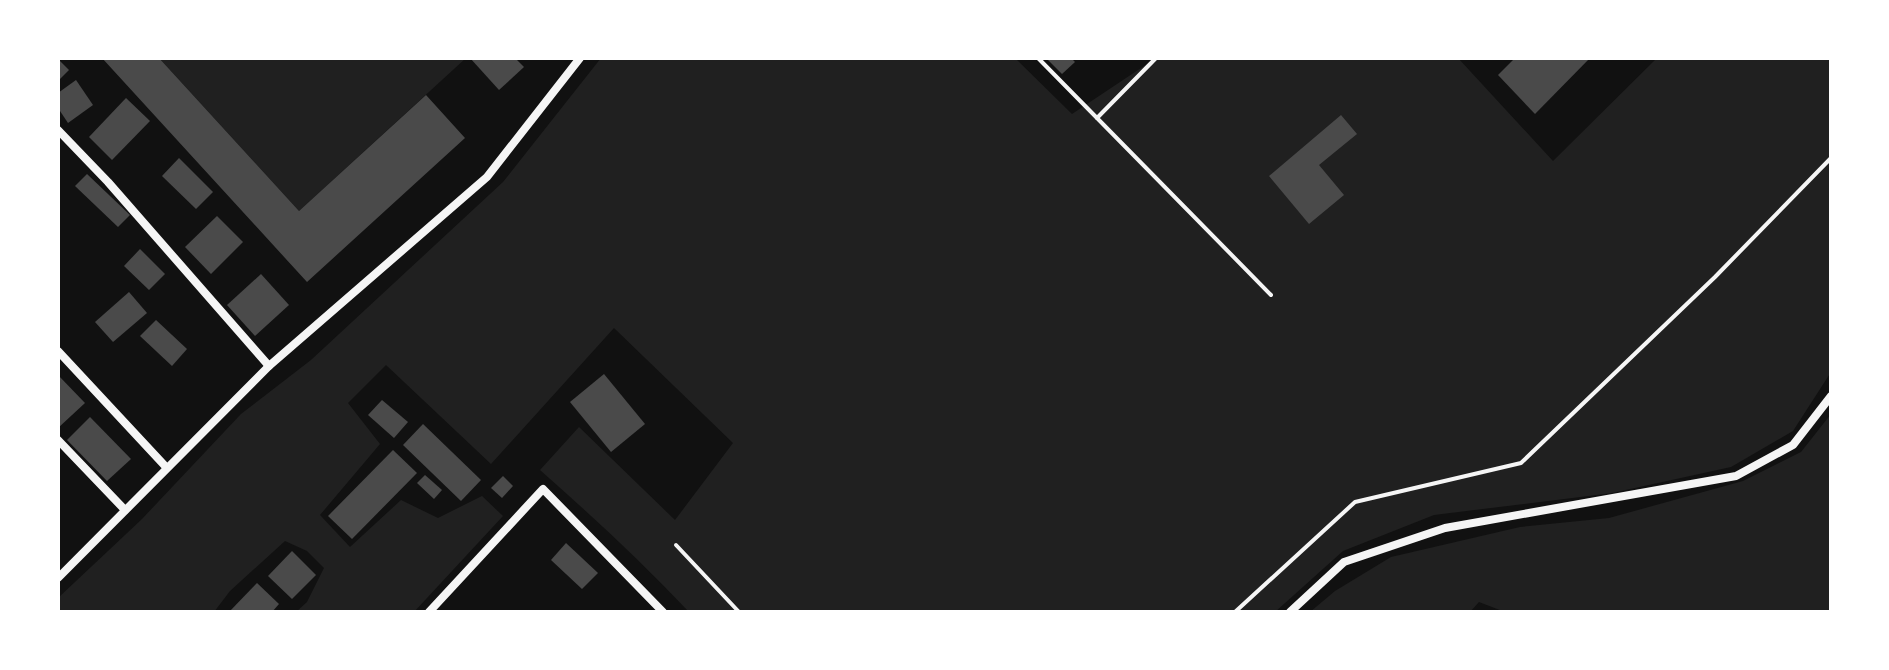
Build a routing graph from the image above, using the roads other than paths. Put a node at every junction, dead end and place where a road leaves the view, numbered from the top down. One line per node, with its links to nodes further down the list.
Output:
1 (580, 58): 4 (street)
2 (58, 130): 4 (street)
3 (58, 351): 7 (street)
4 (269, 366): 7 (street)
5 (1831, 396): 12 (street)
6 (58, 440): 8 (street)
7 (166, 467): 8 (street)
8 (125, 510): 9 (street)
9 (58, 578)
10 (429, 612): 11 (street)
11 (663, 612)
12 (1290, 612)

